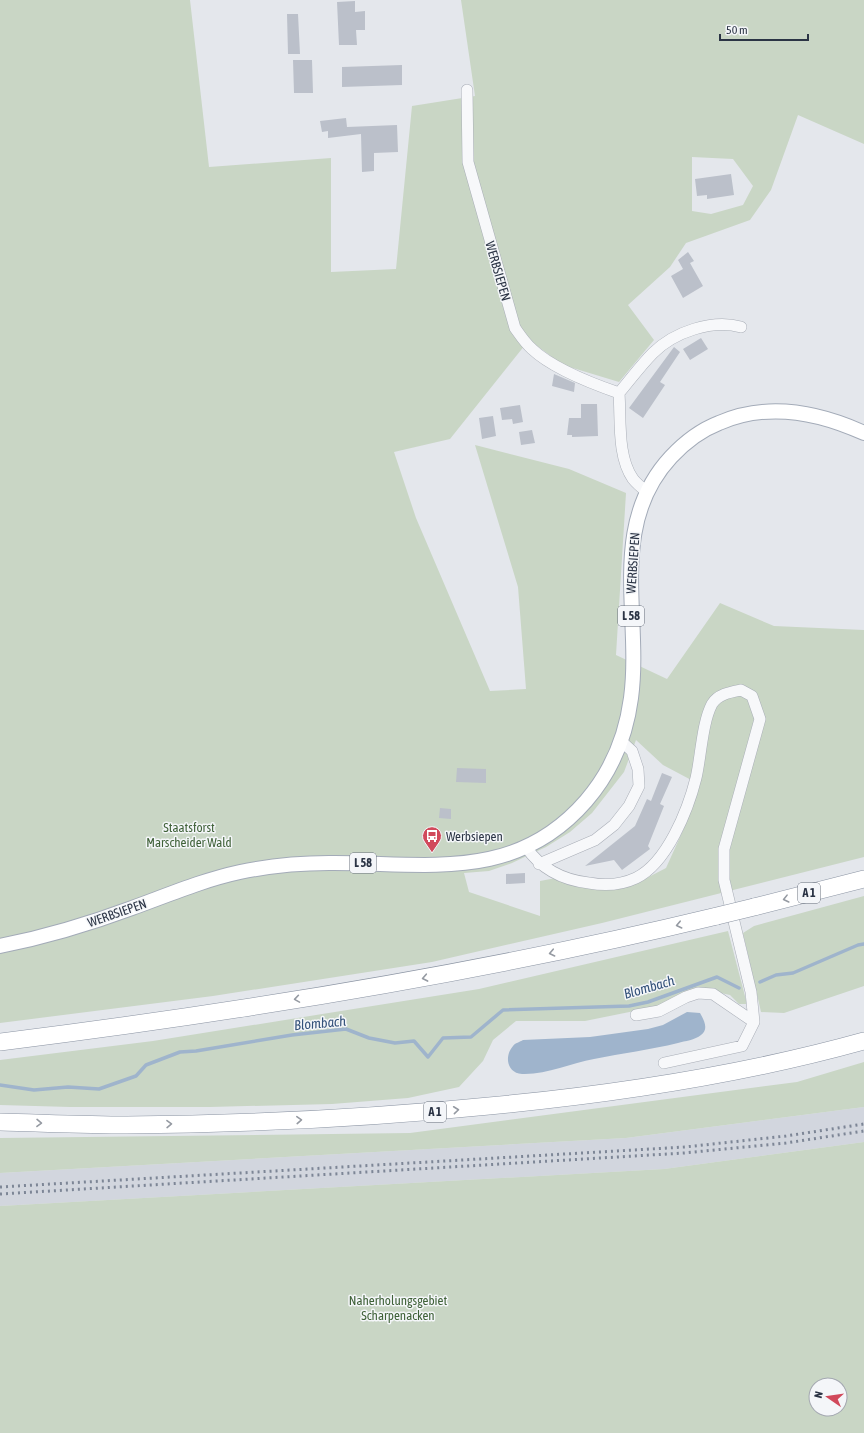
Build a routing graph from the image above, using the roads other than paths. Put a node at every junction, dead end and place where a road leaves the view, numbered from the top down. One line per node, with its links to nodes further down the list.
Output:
1 (467, 90): 3 (street, WERBSIEPEN)
2 (740, 327): 3 (street)
3 (620, 393): 5 (street)
4 (864, 433): 5 (main road, L 58)
5 (647, 492): 6 (main road, WERBSIEPEN / L 58)
6 (621, 741): 7 (main road, WERBSIEPEN / L 58); 8 (street)
7 (526, 847): 8 (street); 10 (main road, WERBSIEPEN / L 58)
8 (539, 864): 12 (street)
9 (864, 879): 14 (highway, A 1, one-way to 14, bridge)
10 (0, 946)
11 (636, 1015): 12 (street)
12 (754, 1022): 15 (street)
13 (864, 1041): 16 (highway, A 1, one-way to 13)
14 (0, 1042)
15 (664, 1063)
16 (0, 1122)

